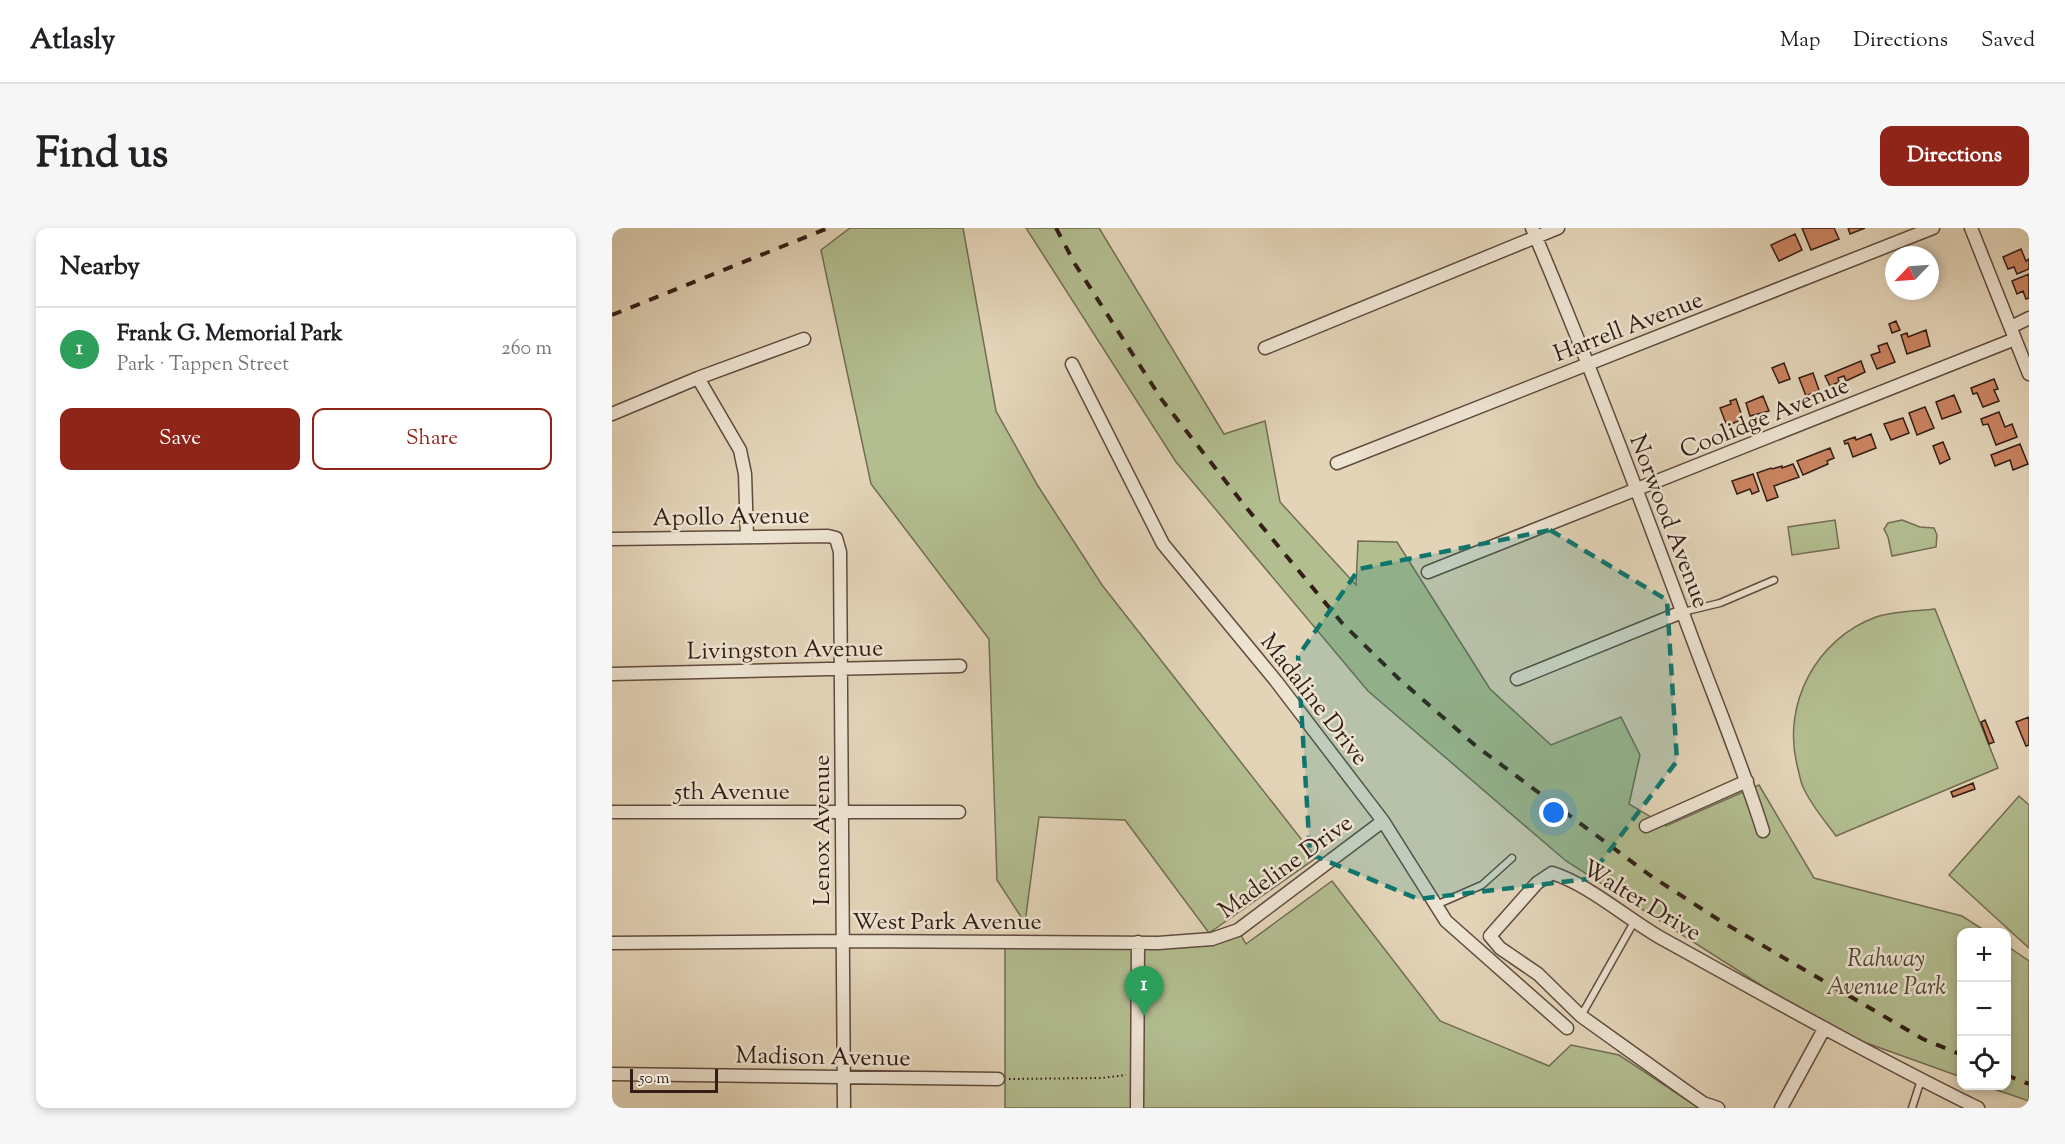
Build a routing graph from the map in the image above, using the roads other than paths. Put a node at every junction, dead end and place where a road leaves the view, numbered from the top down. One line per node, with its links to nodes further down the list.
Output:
1 (1558, 228): 4 (street)
2 (1934, 228): 11 (street, Harrell Avenue)
3 (1971, 228): 6 (street)
4 (1534, 232): 9 (street); 11 (street, Norwood Avenue)
5 (2029, 318): 6 (street)
6 (2011, 327): 8 (street)
7 (804, 339): 13 (street)
8 (2015, 339): 12 (street); 16 (street, Coolidge Avenue)
9 (1265, 348)
10 (1072, 364): 31 (street, Madaline Drive)
11 (1588, 364): 15 (street, Harrell Avenue); 16 (street, Norwood Avenue)
12 (2029, 374)
13 (698, 378): 14 (street); 17 (street)
14 (612, 414)
15 (1337, 463)
16 (1636, 490): 20 (street, Coolidge Avenue); 22 (street, Norwood Avenue)
17 (747, 536): 18 (street, Apollo Avenue); 19 (street, Apollo Avenue)
18 (612, 539)
19 (840, 552): 24 (street, Lenox Avenue)
20 (1428, 572)
21 (1774, 580): 22 (lane)
22 (1682, 612): 26 (street); 27 (street, Norwood Avenue)
23 (960, 666): 24 (street, Livingston Avenue)
24 (841, 668): 25 (street, Livingston Avenue); 29 (street, Lenox Avenue)
25 (612, 674)
26 (1516, 679)
27 (1747, 781): 32 (street); 33 (street, Norwood Avenue)
28 (612, 812): 29 (street, 5th Avenue)
29 (842, 812): 30 (street, 5th Avenue); 37 (street, Lenox Avenue)
30 (959, 812)
31 (1383, 821): 35 (street, Madaline Drive); 38 (street, Madeline Drive)
32 (1646, 826)
33 (1763, 831)
34 (1512, 858): 35 (lane)
35 (1436, 905): 41 (street, Madaline Drive)
36 (1634, 922): 40 (lane); 40 (street, Walter Drive); 42 (street, Walter Drive)
37 (843, 941): 38 (street, West Park Avenue); 39 (street, West Park Avenue); 44 (street, Lenox Avenue)
38 (1138, 942): 48 (street)
39 (612, 943)
40 (1581, 1016): 49 (street, Walter Drive)
41 (1567, 1028)
42 (1824, 1029): 46 (street, Walter Drive); 50 (street)
43 (612, 1074): 44 (street, Madison Avenue)
44 (843, 1077): 45 (street, Madison Avenue); 47 (street, Lenox Avenue)
45 (998, 1079)
46 (1921, 1080): 51 (lane); 52 (street, Walter Drive)
47 (843, 1108)
48 (1137, 1108)
49 (1718, 1108)
50 (1781, 1108)
51 (1912, 1108)
52 (1978, 1108)

